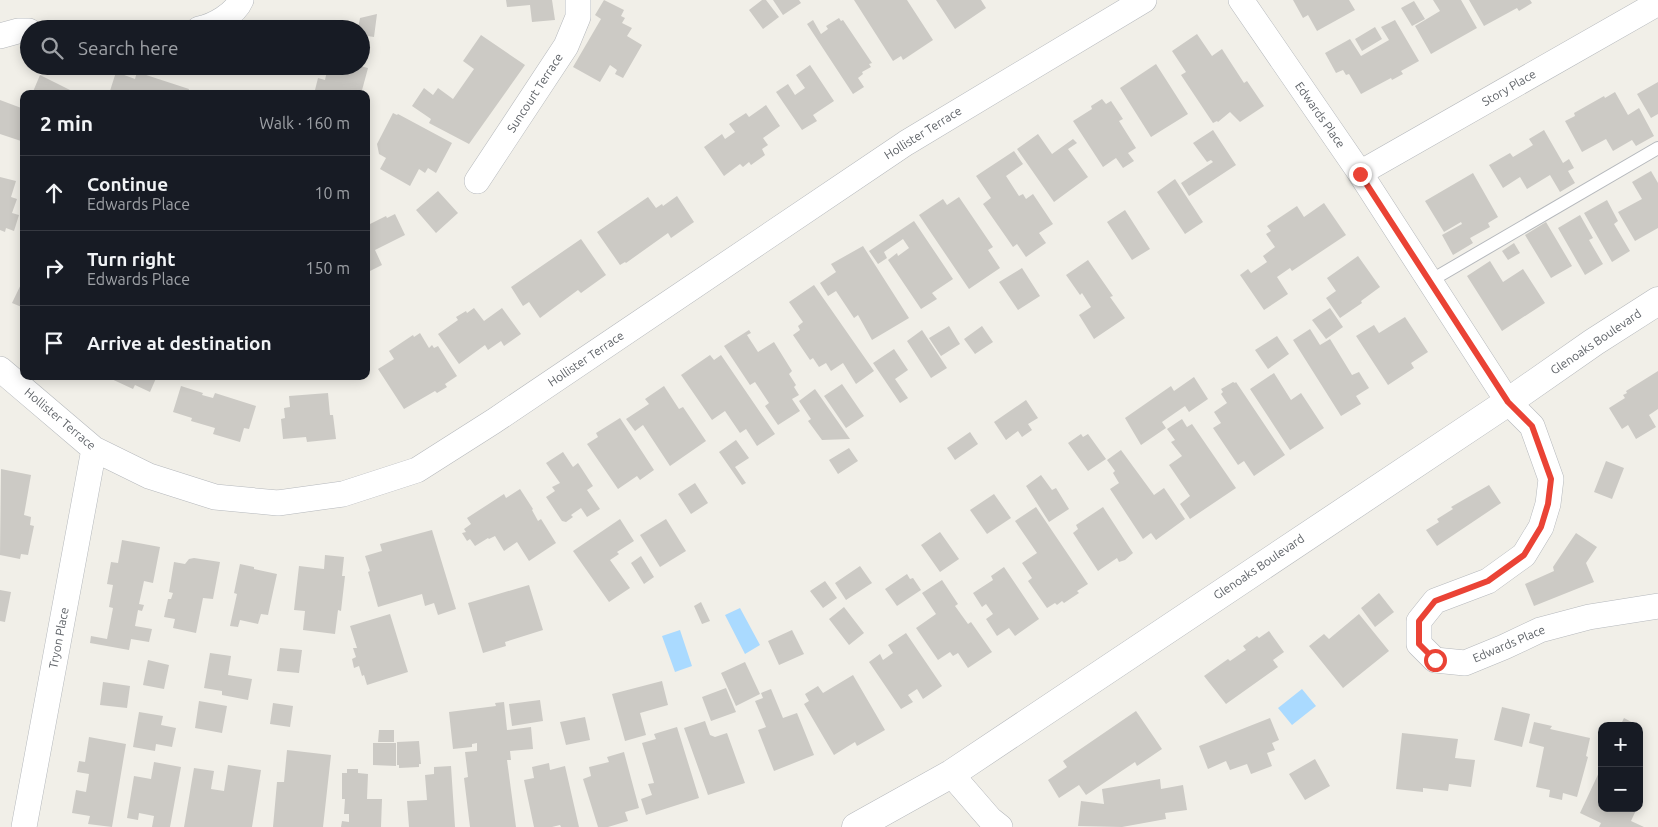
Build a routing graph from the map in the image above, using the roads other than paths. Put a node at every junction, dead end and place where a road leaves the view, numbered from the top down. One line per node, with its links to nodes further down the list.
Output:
1 (241, 0): 6 (street)
2 (578, 0): 11 (street, Suncourt Terrace)
3 (1144, 0): 16 (street, Hollister Terrace)
4 (1241, 0): 10 (street, Edwards Place)
5 (1658, 3): 10 (street, Story Place)
6 (219, 20)
7 (20, 31): 8 (street)
8 (0, 36)
9 (1658, 148): 12 (lane)
10 (1360, 174): 12 (street, Edwards Place)
11 (477, 181)
12 (1430, 281): 15 (street, Edwards Place)
13 (1658, 301): 15 (street, Glenoaks Boulevard)
14 (0, 369): 16 (street, Hollister Terrace)
15 (1508, 402): 17 (street, Edwards Place); 18 (street, Glenoaks Boulevard)
16 (94, 449): 19 (street, Tryon Place)
17 (1658, 606)
18 (951, 774): 20 (street, Glenoaks Boulevard); 21 (street)
19 (24, 827)
20 (856, 827)
21 (1000, 827)

